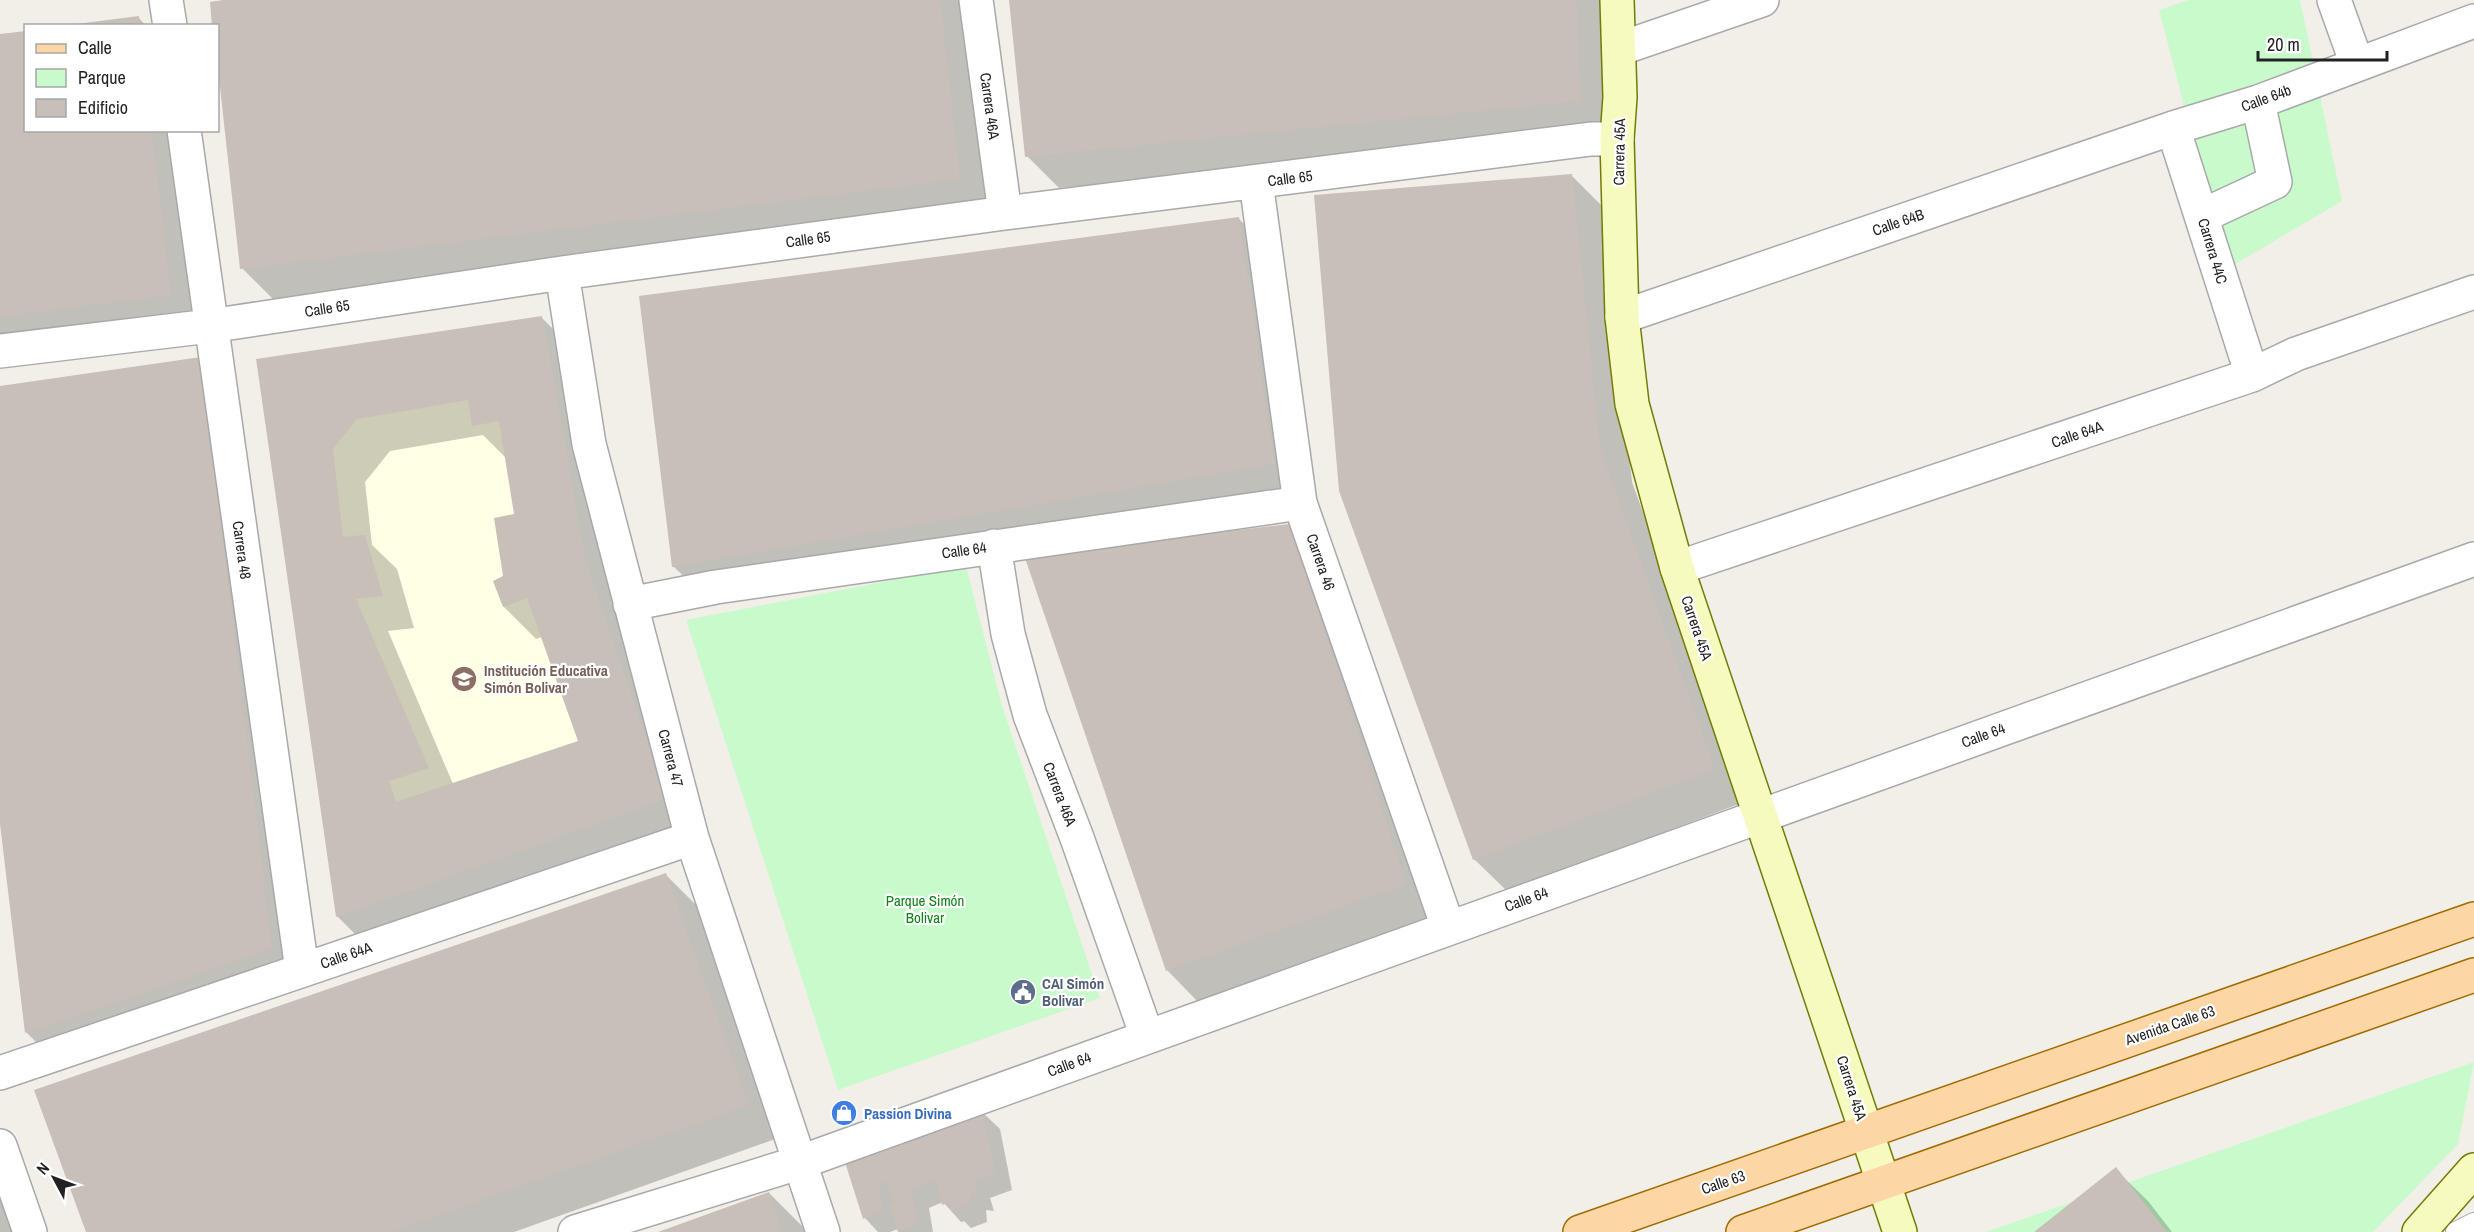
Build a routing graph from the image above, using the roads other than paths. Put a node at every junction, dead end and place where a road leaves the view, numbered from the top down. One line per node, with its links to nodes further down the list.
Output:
1 (166, 0): 7 (street)
2 (976, 0): 15 (street, Carrera 46A)
3 (1617, 0): 8 (street, Carrera 45A)
4 (1762, 0): 8 (street)
5 (2334, 0): 9 (street)
6 (2474, 21): 9 (street)
7 (170, 24)
8 (1619, 49): 13 (street, Carrera 45A)
9 (2356, 64): 10 (street, Calle 64b)
10 (2258, 102): 11 (street, Calle 64b); 16 (street)
11 (2173, 128): 16 (street, Carrera 44C); 19 (street, Calle 64B)
12 (184, 132): 20 (street, Carrera 48)
13 (1617, 139): 14 (street, Calle 65); 19 (street, Carrera 45A)
14 (1256, 182): 15 (street, Calle 65); 23 (street, Carrera 46)
15 (1005, 213): 17 (street, Calle 65)
16 (2202, 216): 22 (street, Carrera 44C)
17 (562, 273): 20 (street, Calle 65); 27 (street, Carrera 47)
18 (2474, 292): 22 (street, Calle 64A)
19 (1622, 316): 26 (street, Carrera 45A)
20 (210, 326): 21 (street, Calle 65); 32 (street, Carrera 48)
21 (0, 351)
22 (2252, 375): 26 (street, Calle 64A)
23 (1300, 503): 24 (street, Calle 64); 31 (street, Carrera 46)
24 (994, 546): 27 (street, Calle 64); 34 (street, Carrera 46A)
25 (2474, 559): 28 (street, Calle 64)
26 (1677, 568): 28 (street, Carrera 45A)
27 (630, 604): 29 (street, Carrera 47)
28 (1761, 815): 31 (street, Calle 64); 36 (street, Carrera 45A)
29 (692, 838): 32 (street, Calle 64A); 38 (street, Carrera 47)
30 (2474, 919): 36 (main road, Avenida Calle 63)
31 (1448, 927): 34 (street, Calle 64)
32 (302, 970): 35 (street, Calle 64A)
33 (2474, 975): 40 (main road)
34 (1147, 1036): 38 (street, Calle 64)
35 (0, 1073)
36 (1866, 1132): 40 (street, Carrera 45A); 45 (main road, Calle 63)
37 (0, 1146): 42 (street)
38 (798, 1163): 43 (street, Calle 64); 44 (street, Carrera 47)
39 (2474, 1170): 48 (street)
40 (1883, 1182): 46 (main road); 47 (street, Carrera 45A)
41 (2474, 1223): 49 (lane)
42 (30, 1232)
43 (576, 1232)
44 (823, 1232)
45 (1580, 1232)
46 (1743, 1232)
47 (1900, 1232)
48 (2419, 1232)
49 (2456, 1232)

